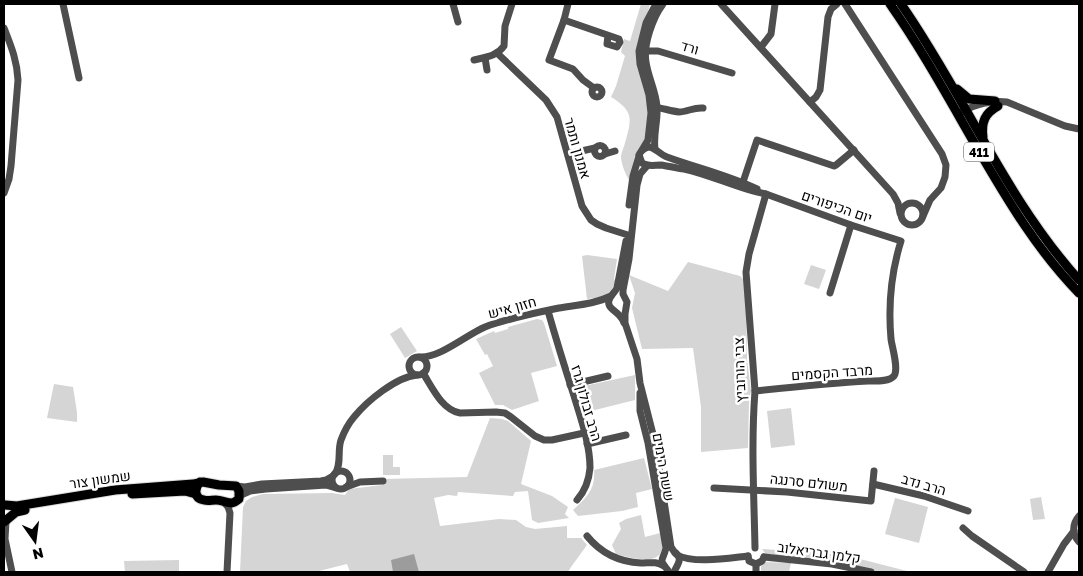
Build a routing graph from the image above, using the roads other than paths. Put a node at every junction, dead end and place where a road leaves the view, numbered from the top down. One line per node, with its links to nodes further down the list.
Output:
1 (63, 4): 23 (street)
2 (454, 4): 13 (street)
3 (512, 4): 18 (street)
4 (568, 4): 12 (street)
5 (660, 4): 17 (street)
6 (721, 4): 16 (street)
7 (775, 4): 16 (street)
8 (838, 4): 26 (street)
9 (845, 4): 43 (street)
10 (890, 4): 30 (main road, 411)
11 (902, 4): 24 (main road, 411)
12 (564, 20): 15 (street); 25 (street)
13 (458, 22)
14 (4, 28): 40 (street)
15 (608, 36)
16 (760, 47): 26 (street)
17 (642, 52): 22 (street, ורד); 28 (street)
18 (497, 53): 19 (street); 37 (street, אמנון ותמר)
19 (485, 58): 20 (street); 21 (street)
20 (474, 60)
21 (488, 70)
22 (732, 73)
23 (79, 78)
24 (950, 84): 27 (main road); 30 (main road, 411)
25 (594, 88)
26 (810, 102): 33 (street)
27 (997, 104): 30 (street); 31 (street); 32 (main road)
28 (654, 107): 29 (street); 35 (street); 36 (street)
29 (703, 108)
30 (963, 114): 32 (main road, 411); 51 (main road, 411)
31 (1079, 129)
32 (984, 142): 50 (main road, 411)
33 (854, 150): 39 (street); 42 (street)
34 (615, 151): 37 (street)
35 (656, 151): 36 (street); 38 (street); 39 (street, יום הכיפורים)
36 (641, 153): 38 (street); 48 (street)
37 (568, 154): 48 (street, אמנון ותמר)
38 (650, 166): 41 (street, יום הכיפורים); 48 (street)
39 (743, 182): 41 (street, יום הכיפורים)
40 (4, 193)
41 (766, 194): 47 (street, יום הכיפורים); 68 (street, צבי הורוביץ)
42 (893, 194): 44 (street); 45 (street)
43 (930, 200): 44 (street); 46 (street)
44 (914, 203): 45 (street); 46 (street)
45 (900, 213): 46 (street)
46 (923, 216)
47 (851, 225): 49 (street, יום הכיפורים); 52 (street)
48 (629, 236): 53 (street); 54 (street)
49 (901, 241): 68 (street, מרבד הקסמים)
50 (1079, 280)
51 (1079, 293)
52 (830, 294)
53 (612, 296): 54 (street); 55 (street, חזון איש); 57 (street)
54 (624, 297): 56 (street)
55 (586, 304): 57 (street, חזון איש); 58 (street, חזון איש)
56 (626, 306): 57 (street); 59 (street, ששת הימים)
57 (613, 310): 59 (street, ששת הימים)
58 (548, 311): 60 (street, חזון איש); 67 (street, הרב זבולון גרז)
59 (626, 325): 66 (street, ששת הימים)
60 (450, 347): 61 (street, חזון איש); 63 (street, חזון איש)
61 (420, 357): 62 (street); 63 (street)
62 (409, 365): 63 (street); 65 (street, חזון איש)
63 (422, 372): 65 (street, חזון איש); 69 (street)
64 (608, 376): 67 (street)
65 (397, 382): 72 (street, חזון איש)
66 (640, 383): 99 (street, ששת הימים); 100 (street, ששת הימים)
67 (570, 385): 69 (street, הרב זבולון גרז)
68 (754, 391): 84 (street, צבי הורוביץ)
69 (584, 433): 71 (street, הרב זבולון גרז)
70 (626, 436): 71 (street)
71 (587, 444): 87 (street, הרב זבולון גרז)
72 (340, 458): 74 (street); 75 (street, חזון איש)
73 (874, 471): 79 (street, משולם סרנגה)
74 (347, 474): 75 (street); 77 (street); 82 (street)
75 (334, 475): 80 (street); 81 (street)
76 (200, 482): 80 (main road, שמשון צור); 85 (main road); 89 (main road, שמשון צור)
77 (360, 482): 78 (street); 82 (street)
78 (382, 482)
79 (873, 484): 84 (street, משולם סרנגה); 90 (street, הרב נדב)
80 (236, 486): 86 (main road)
81 (336, 488): 82 (street); 86 (street)
82 (346, 488)
83 (714, 488): 84 (street, משולם סרנגה)
84 (754, 490): 98 (street, צבי הורוביץ)
85 (196, 494): 88 (main road, שמשון צור); 92 (main road, שמשון צור)
86 (238, 499): 88 (main road, שמשון צור); 110 (street)
87 (577, 500)
88 (223, 501): 109 (street)
89 (4, 505): 92 (main road)
90 (968, 511)
91 (1079, 516): 94 (street)
92 (6, 520): 96 (street)
93 (963, 528): 113 (street)
94 (1074, 531): 97 (street); 114 (street)
95 (587, 536): 104 (street)
96 (4, 538): 108 (street)
97 (1079, 542)
98 (756, 548): 101 (street); 102 (street)
99 (676, 554): 100 (street); 103 (street); 106 (street)
100 (663, 555): 104 (street); 107 (street)
101 (748, 556): 103 (street); 105 (street)
102 (764, 557): 105 (street); 112 (street, קלמן גבריאלוב)
103 (702, 559): 106 (street)
104 (651, 562): 107 (street)
105 (756, 564): 111 (street)
106 (676, 568): 107 (street)
107 (666, 569)
108 (12, 572)
109 (228, 572)
110 (232, 572)
111 (756, 572)
112 (871, 572)
113 (1024, 572)
114 (1048, 572)

